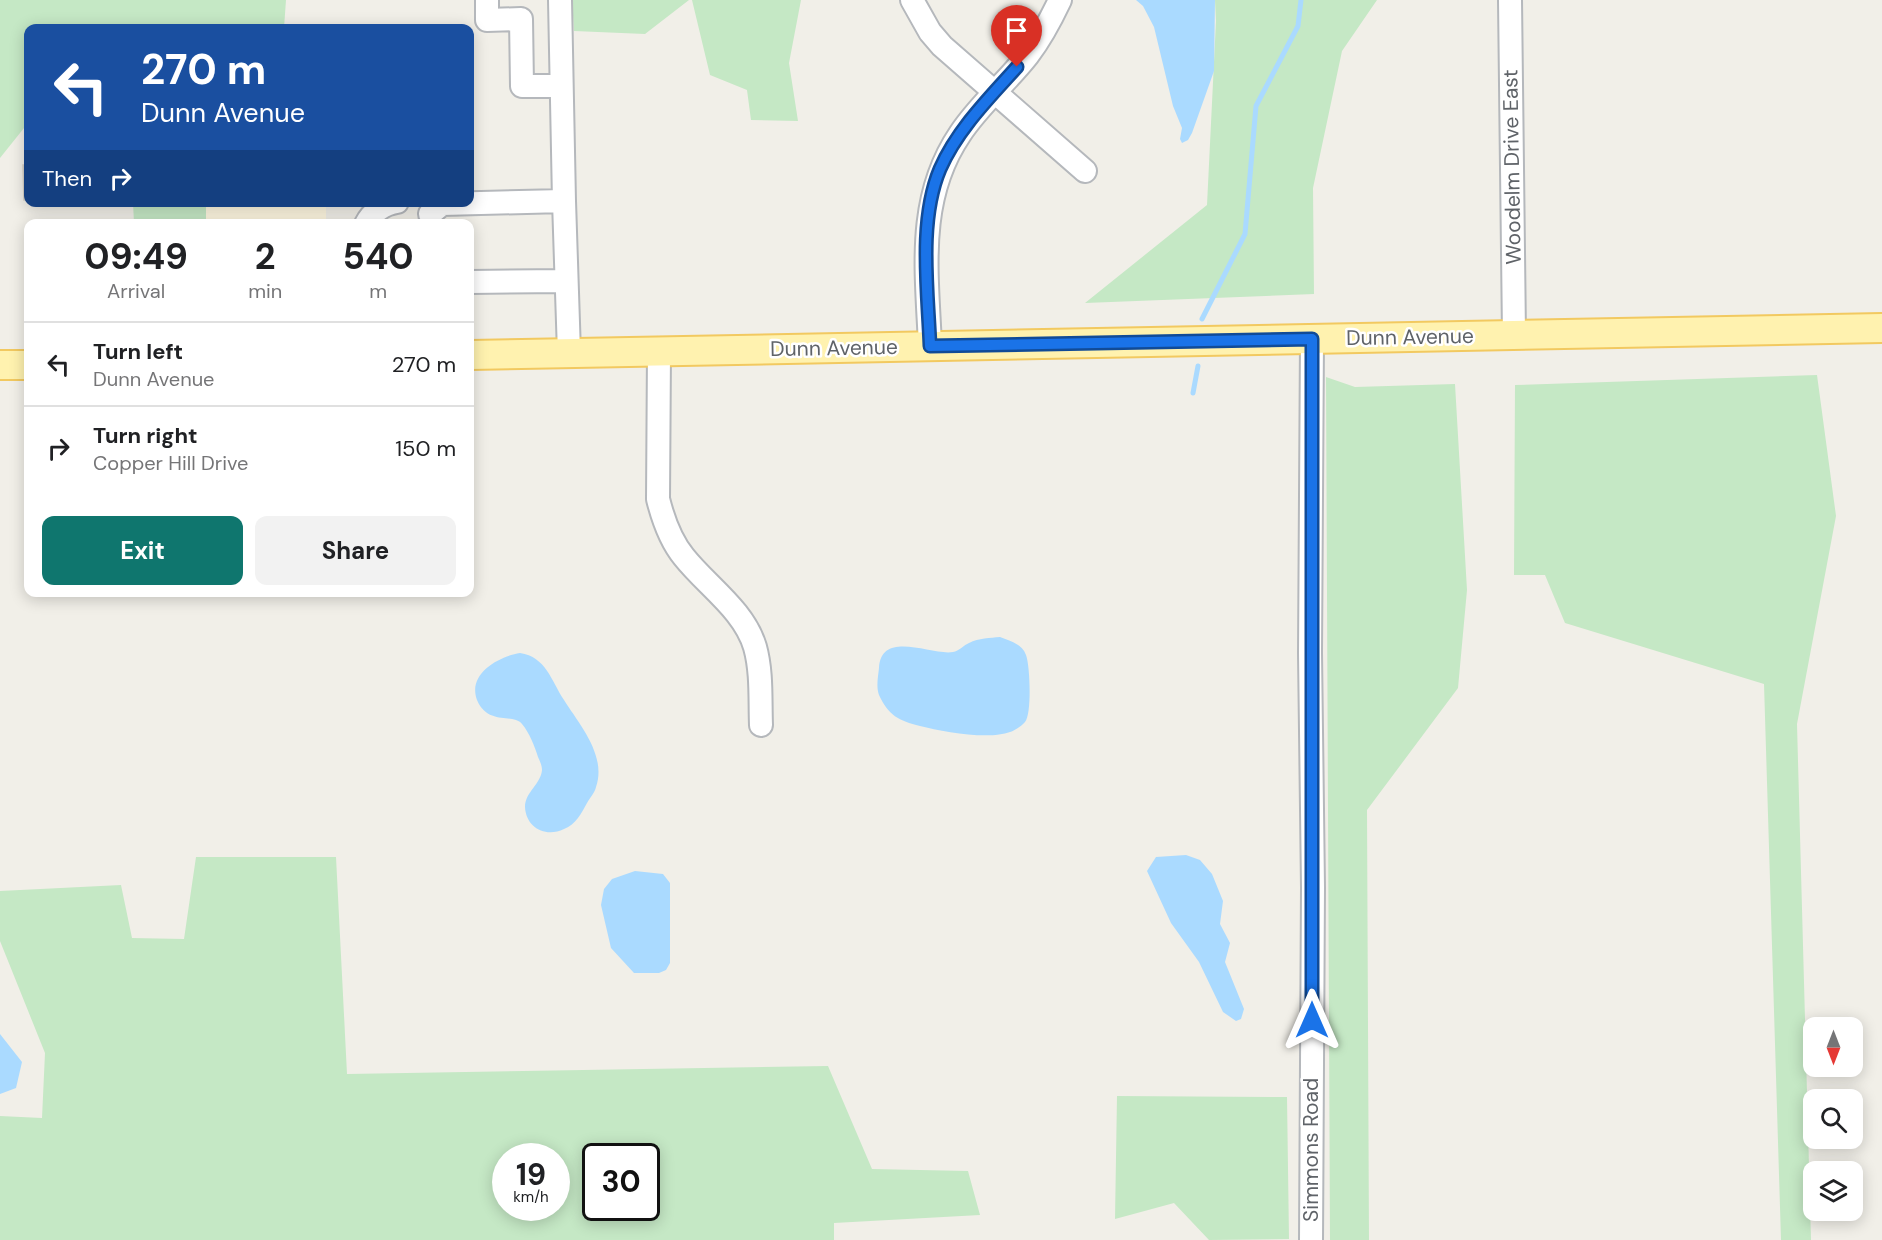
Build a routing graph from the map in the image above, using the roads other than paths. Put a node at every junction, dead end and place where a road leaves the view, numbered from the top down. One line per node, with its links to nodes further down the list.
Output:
1 (487, 0): 6 (street)
2 (560, 0): 7 (street)
3 (912, 0): 8 (street)
4 (1060, 0): 8 (street)
5 (1510, 0): 19 (street, Woodelm Drive East)
6 (521, 10): 7 (street)
7 (561, 86): 10 (street)
8 (994, 93): 9 (street); 21 (street)
9 (1085, 171)
10 (564, 201): 11 (street); 16 (street)
11 (474, 203)
12 (383, 207): 14 (street)
13 (420, 207): 15 (street)
14 (368, 219)
15 (434, 219)
16 (566, 281): 17 (street); 23 (street)
17 (474, 282)
18 (1882, 328): 19 (main road, Dunn Avenue)
19 (1514, 335): 20 (main road, Dunn Avenue)
20 (1312, 339): 21 (main road, Dunn Avenue); 28 (street, Simmons Road)
21 (930, 346): 22 (main road, Dunn Avenue)
22 (659, 351): 23 (main road, Dunn Avenue); 27 (street)
23 (569, 352): 24 (main road, Dunn Avenue)
24 (474, 355)
25 (0, 365): 26 (main road)
26 (24, 365)
27 (761, 725)
28 (1311, 1240)

